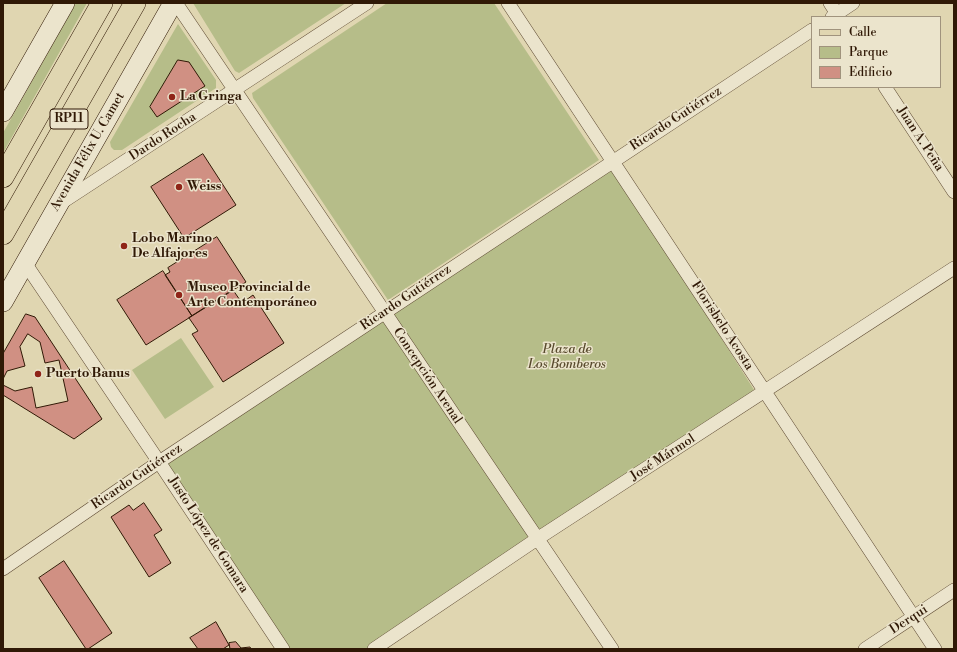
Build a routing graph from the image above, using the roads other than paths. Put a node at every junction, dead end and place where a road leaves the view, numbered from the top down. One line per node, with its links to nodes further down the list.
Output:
1 (65, 3): 13 (main road)
2 (102, 3): 15 (main road, RP11)
3 (135, 3): 18 (main road, RP11)
4 (173, 3): 17 (main road, Avenida Félix U. Camet)
5 (176, 3): 12 (street, Concepción Arenal)
6 (368, 3): 12 (street, Dardo Rocha)
7 (508, 3): 14 (street, Florisbelo Acosta)
8 (853, 3): 9 (street)
9 (834, 13)
10 (811, 31): 14 (street, Ricardo Gutiérrez)
11 (886, 88): 16 (street, Juan A. Peña)
12 (236, 90): 17 (street, Dardo Rocha); 22 (street, Concepción Arenal)
13 (3, 112)
14 (612, 160): 22 (street, Ricardo Gutiérrez); 23 (street, Florisbelo Acosta)
15 (3, 177)
16 (954, 192)
17 (58, 204): 19 (main road, Avenida Félix U. Camet)
18 (3, 234)
19 (25, 263): 21 (main road, Avenida Félix U. Camet); 24 (street, Justo López de Gomara)
20 (954, 268): 23 (street, José Mármol)
21 (3, 302)
22 (384, 312): 24 (street, Ricardo Gutiérrez); 25 (street, Concepción Arenal)
23 (765, 392): 25 (street, José Mármol); 28 (street, Florisbelo Acosta)
24 (159, 462): 26 (street, Ricardo Gutiérrez); 29 (street, Justo López de Gomara)
25 (537, 539): 30 (street, José Mármol); 31 (street, Concepción Arenal)
26 (3, 569)
27 (954, 590): 28 (street, Derqui)
28 (914, 617): 32 (street, Derqui); 33 (street, Florisbelo Acosta)
29 (283, 649)
30 (374, 649)
31 (612, 649)
32 (865, 649)
33 (935, 649)

